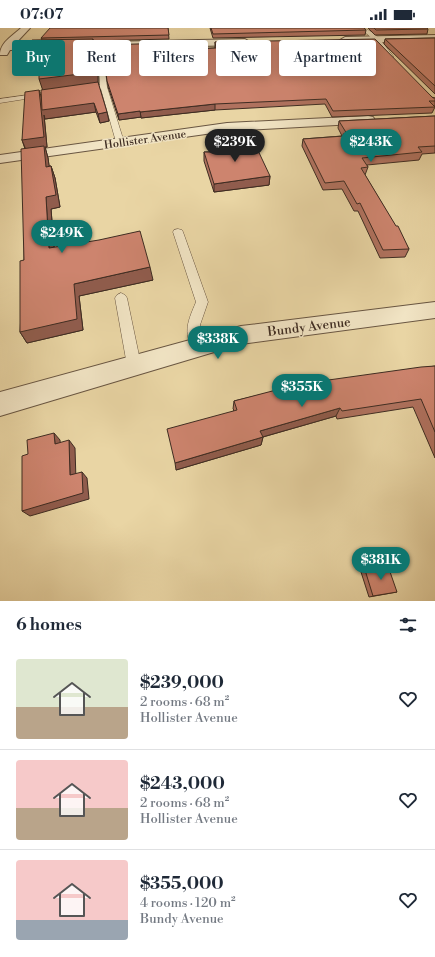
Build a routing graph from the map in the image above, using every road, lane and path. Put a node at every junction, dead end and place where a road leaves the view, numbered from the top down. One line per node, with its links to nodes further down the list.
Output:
1 (26, 28): 9 (street)
2 (363, 28): 4 (lane)
3 (435, 38): 4 (street)
4 (376, 39): 5 (street); 11 (lane)
5 (337, 40)
6 (216, 43): 7 (street)
7 (131, 44)
8 (73, 46): 9 (street)
9 (6, 47): 10 (street)
10 (0, 60)
11 (396, 62)
12 (103, 76): 13 (lane)
13 (104, 87): 14 (lane); 18 (lane)
14 (73, 91)
15 (49, 94): 16 (lane)
16 (0, 101)
17 (380, 120): 18 (street, Hollister Avenue)
18 (120, 142): 19 (street, Hollister Avenue)
19 (0, 159)
20 (178, 232): 23 (lane)
21 (121, 298): 24 (lane)
22 (435, 310): 23 (street, Bundy Avenue)
23 (198, 347): 24 (street, Bundy Avenue)
24 (134, 365): 25 (street, Bundy Avenue)
25 (0, 404)

